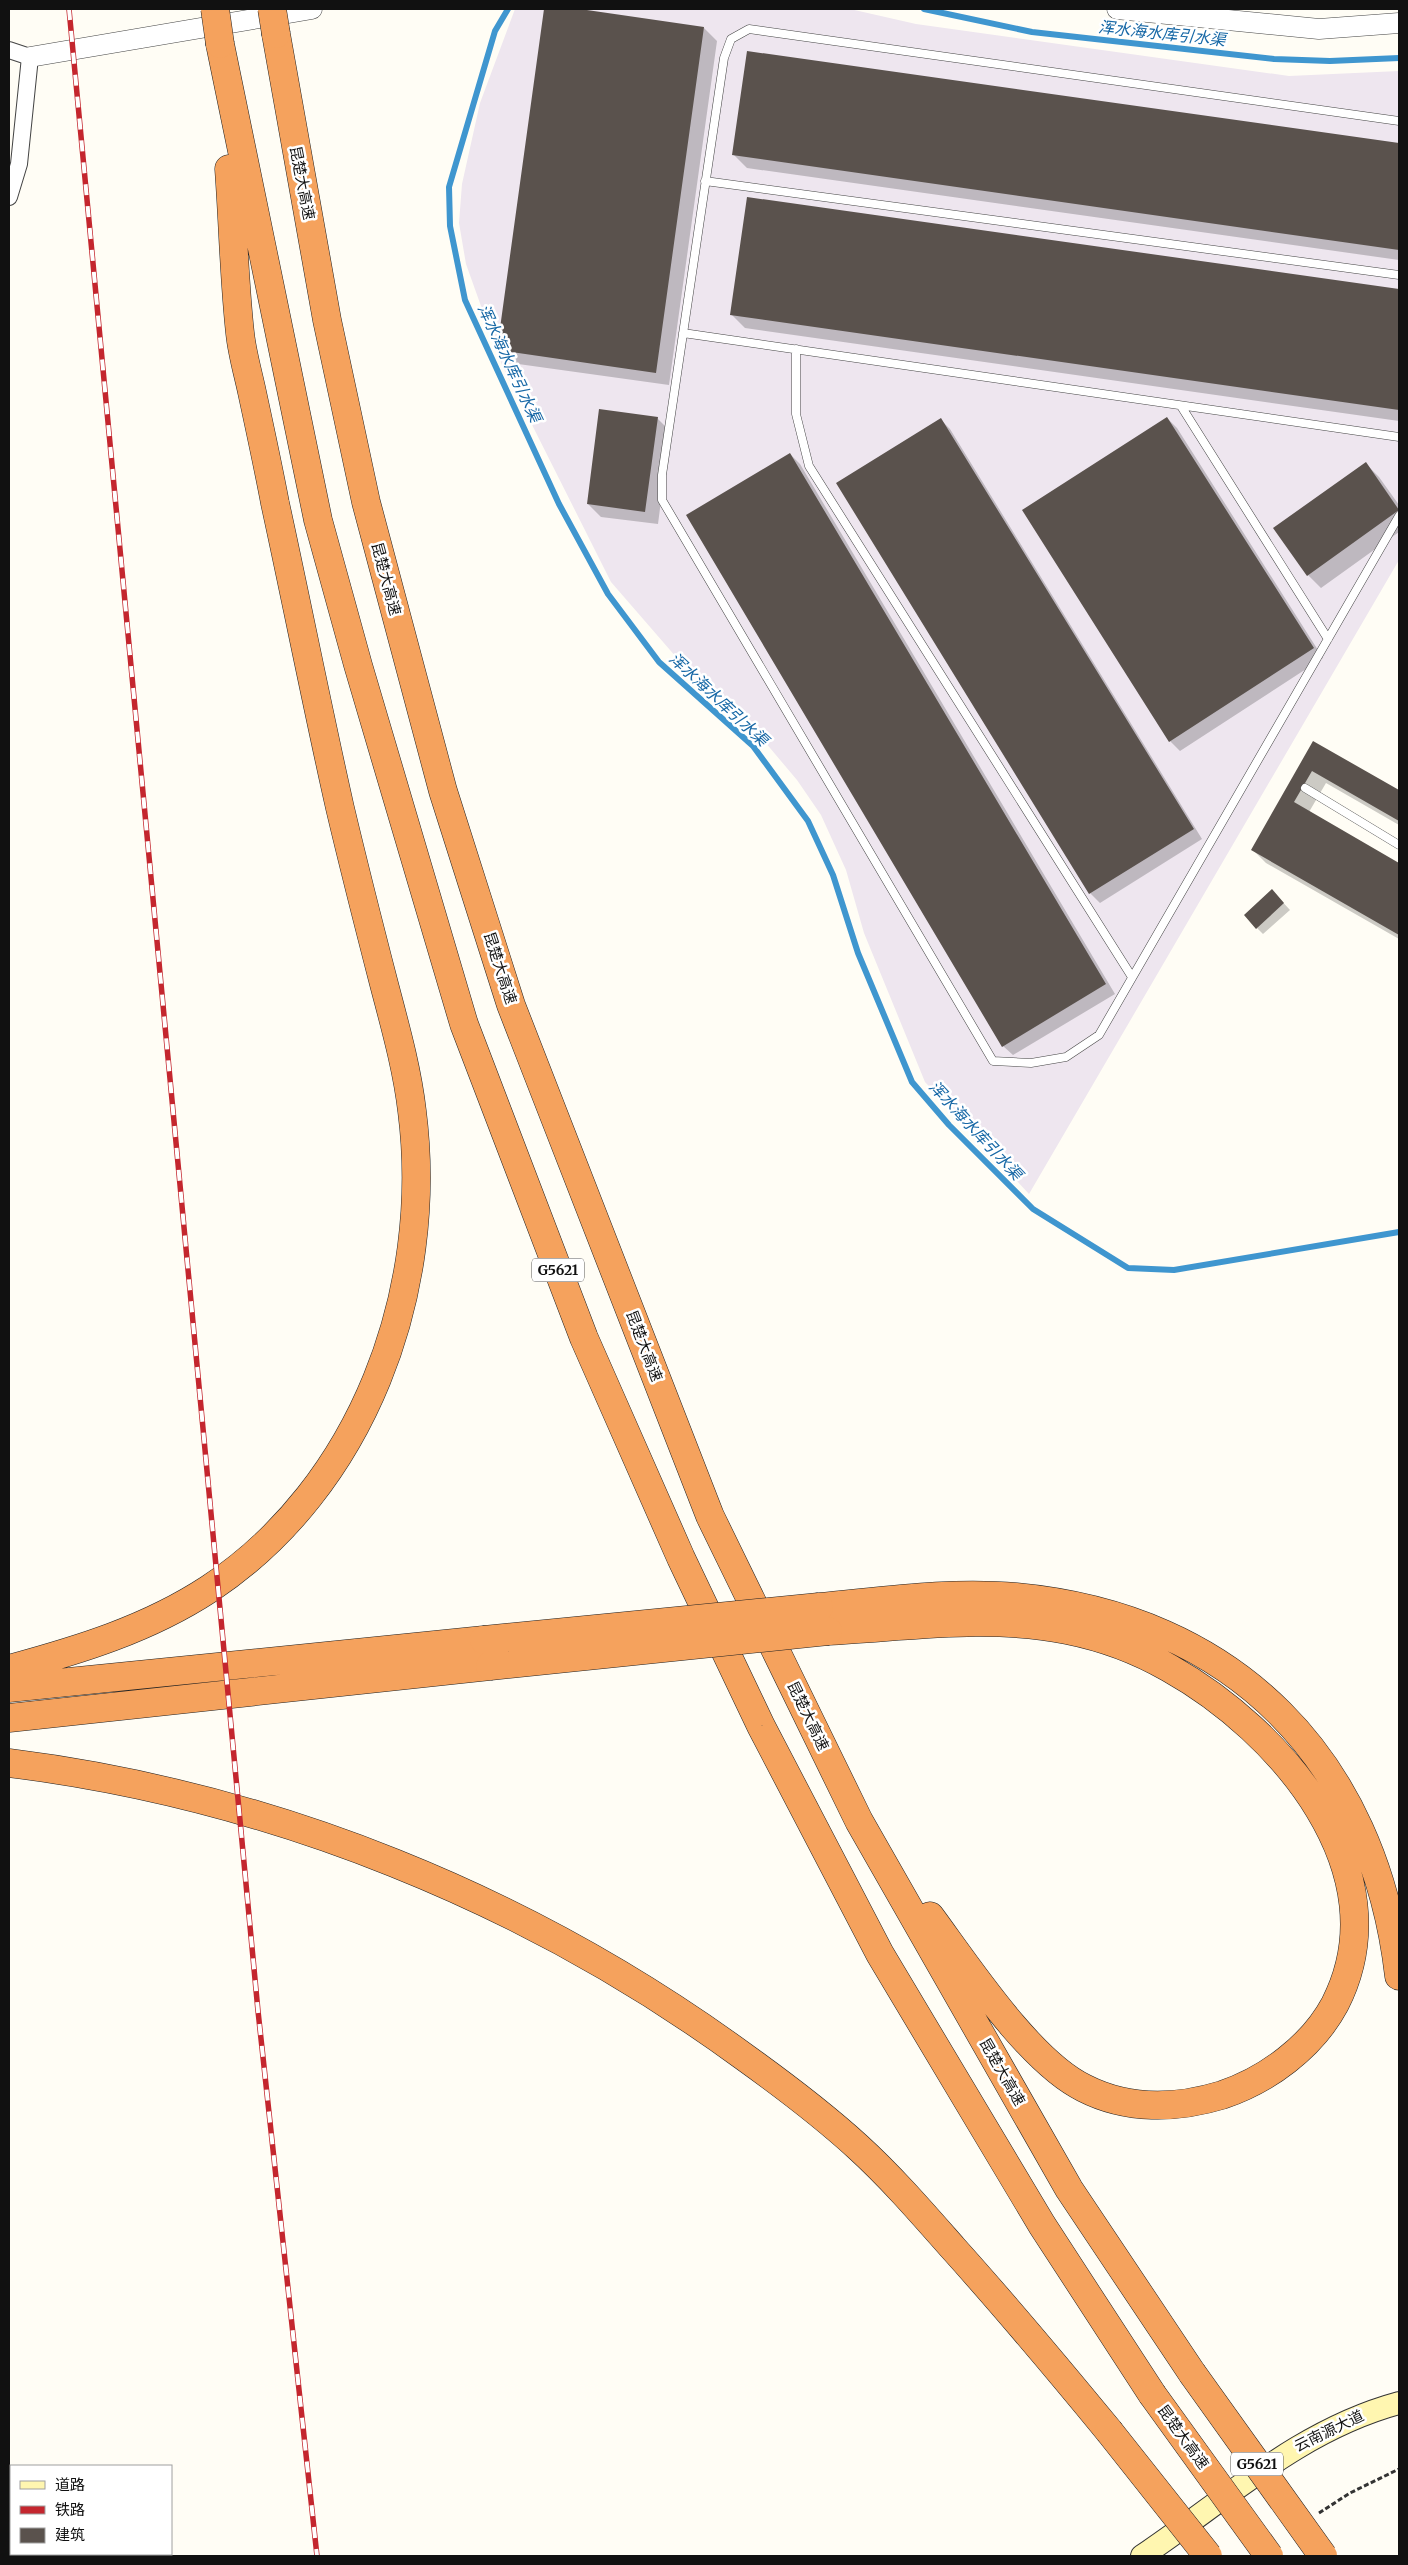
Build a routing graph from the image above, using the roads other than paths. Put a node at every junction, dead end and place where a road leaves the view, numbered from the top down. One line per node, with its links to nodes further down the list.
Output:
1 (215, 9): 8 (highway, 昆楚大高速 / G5621, bridge)
2 (312, 9): 7 (street)
3 (1117, 9): 5 (street)
4 (274, 22): 27 (highway, 昆楚大高速 / G5621)
5 (1399, 24)
6 (9, 50): 7 (street)
7 (30, 57): 11 (street)
8 (221, 57): 23 (highway); 32 (highway, 昆楚大高速 / G5621, bridge)
9 (1399, 121): 10 (lane)
10 (706, 180): 12 (lane); 13 (lane)
11 (9, 197)
12 (1399, 275)
13 (683, 333): 14 (lane); 21 (lane)
14 (796, 349): 15 (lane); 21 (lane)
15 (1181, 406): 16 (lane); 18 (lane)
16 (1399, 437)
17 (1399, 516): 18 (lane)
18 (1328, 639): 21 (lane)
19 (1305, 788): 20 (lane)
20 (1399, 845)
21 (1132, 977)
22 (823, 1619): 24 (highway, bridge); 25 (highway, bridge); 27 (highway); 28 (highway)
23 (9, 1669)
24 (9, 1688)
25 (9, 1718)
26 (9, 1763): 31 (highway, bridge)
27 (859, 1821): 33 (highway, 昆楚大高速 / G5621, bridge)
28 (1399, 1976)
29 (1399, 2403): 30 (main road, 云南源大道)
30 (1142, 2556)
31 (1208, 2556)
32 (1269, 2556)
33 (1323, 2556)

